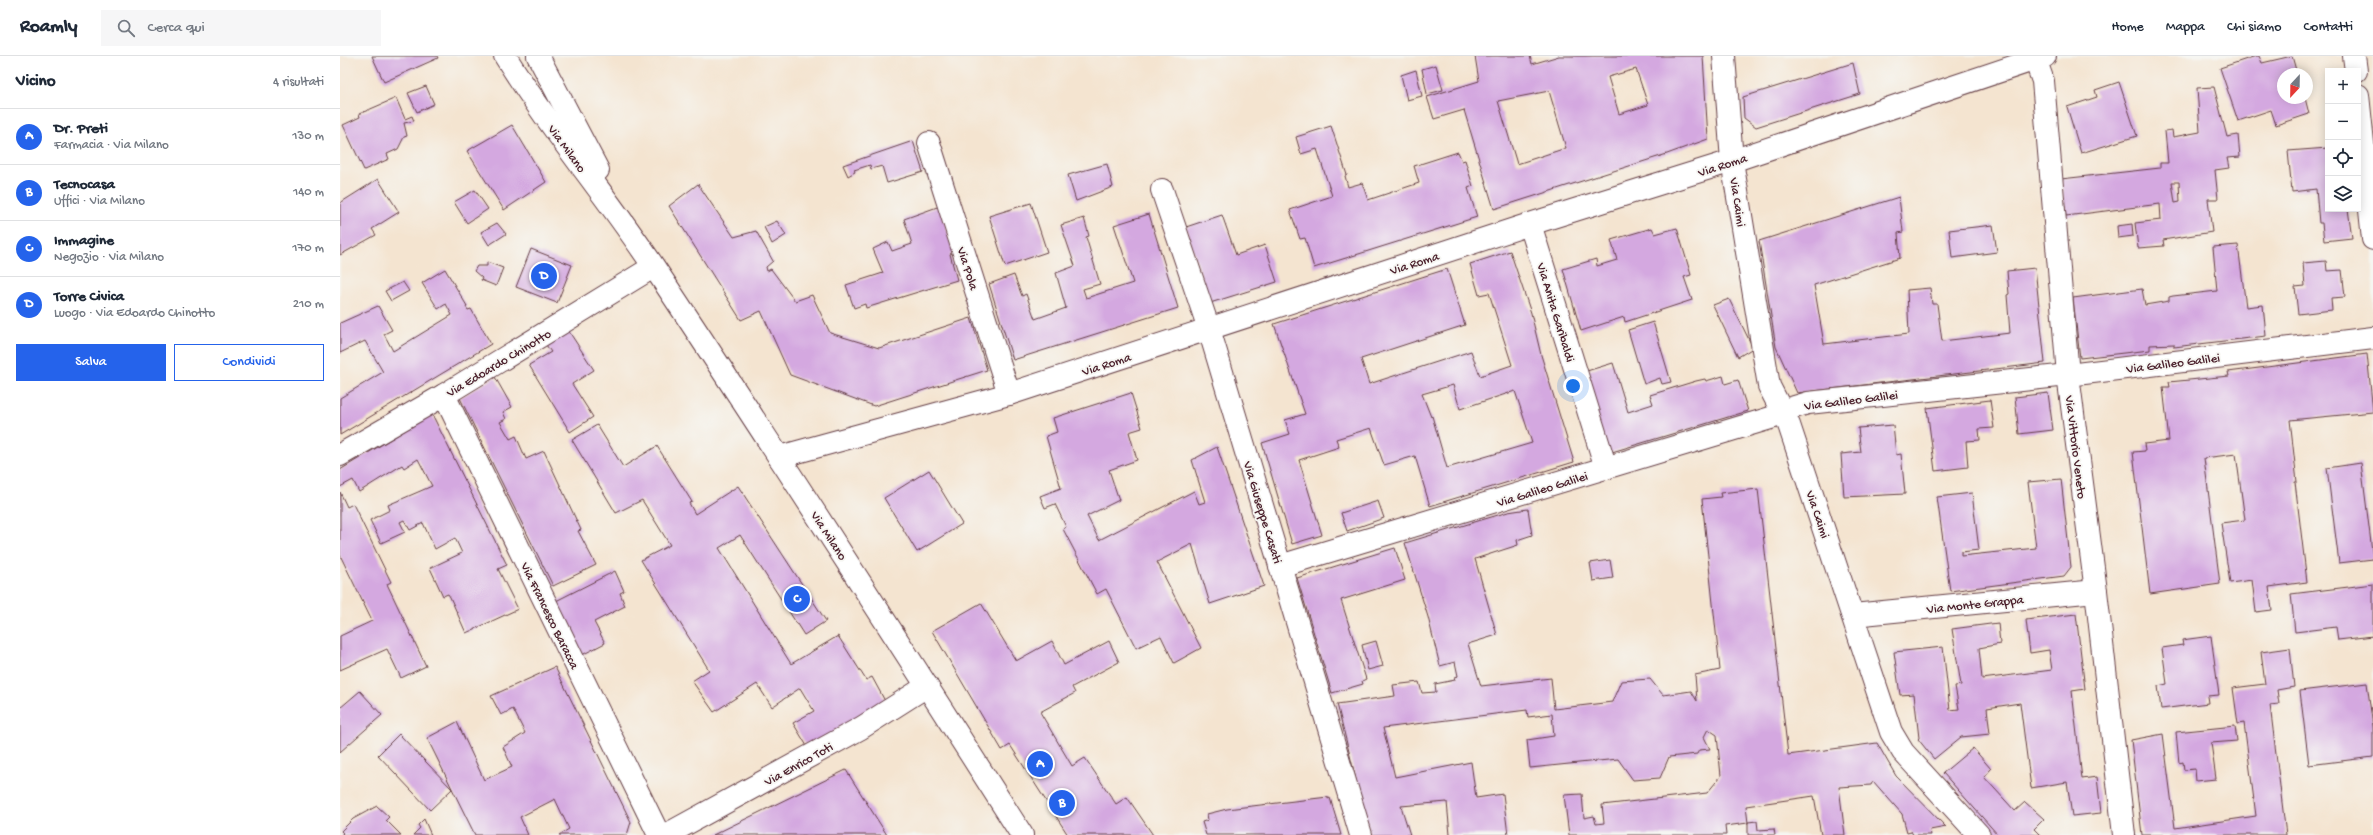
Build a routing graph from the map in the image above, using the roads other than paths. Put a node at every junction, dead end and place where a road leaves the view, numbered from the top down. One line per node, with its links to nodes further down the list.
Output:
1 (505, 56): 12 (street, Via Milano)
2 (538, 56): 12 (street, Via Milano)
3 (1724, 56): 9 (street, Via Caimi)
4 (2354, 56): 6 (street)
5 (2038, 57): 9 (street, Via Roma); 17 (street, Via Vittorio Veneto)
6 (2356, 68)
7 (2359, 104): 13 (street)
8 (928, 143): 18 (street, Via Pola)
9 (1732, 161): 11 (street, Via Roma); 20 (street, Via Caimi)
10 (1162, 190): 15 (street, Via Giuseppe Casati)
11 (1530, 224): 15 (street, Via Roma); 23 (street, Via Anita Garibaldi)
12 (634, 238): 14 (street, Via Milano)
13 (2373, 239)
14 (654, 267): 19 (street, Via Edoardo Chinotto); 22 (street, Via Milano)
15 (1209, 329): 18 (street, Via Roma); 24 (street, Via Giuseppe Casati)
16 (2373, 338): 17 (street, Via Galileo Galilei)
17 (2068, 375): 20 (street, Via Galileo Galilei); 25 (street, Via Vittorio Veneto)
18 (1009, 394): 22 (street, Via Roma)
19 (444, 395): 21 (street, Via Edoardo Chinotto); 28 (street, Via Francesco Baracca)
20 (1781, 411): 23 (street, Via Galileo Galilei); 26 (street, Via Caimi)
21 (340, 455)
22 (779, 457): 27 (street, Via Milano)
23 (1606, 468): 24 (street, Via Galileo Galilei)
24 (1280, 566): 31 (street, Via Giuseppe Casati)
25 (2096, 591): 26 (street, Via Monte Grappa); 33 (street, Via Vittorio Veneto)
26 (1853, 615): 32 (street, Via Caimi)
27 (927, 686): 29 (street, Via Enrico Toti); 30 (street, Via Milano)
28 (659, 835)
29 (666, 835)
30 (1022, 835)
31 (1361, 835)
32 (1979, 835)
33 (2124, 835)

